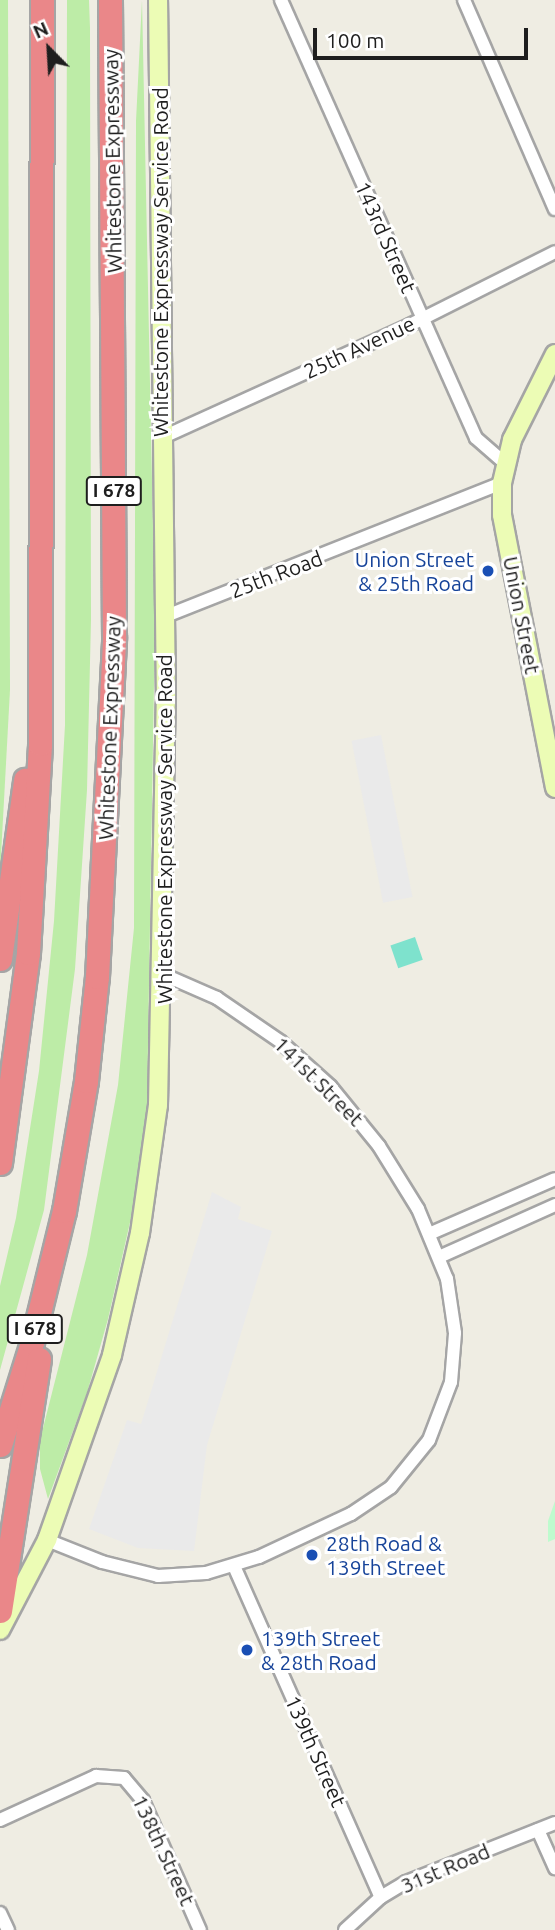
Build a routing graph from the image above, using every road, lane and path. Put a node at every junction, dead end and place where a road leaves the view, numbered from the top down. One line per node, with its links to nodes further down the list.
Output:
1 (30, 0): 10 (highway)
2 (42, 0): 10 (highway)
3 (110, 0): 9 (highway, Whitestone Expressway / I 678)
4 (121, 0): 9 (highway)
5 (158, 0): 14 (main road, Whitestone Expressway Service Road)
6 (281, 0): 12 (street, 143rd Street)
7 (464, 0): 8 (street)
8 (555, 209)
9 (114, 242): 25 (highway, Whitestone Expressway / I 678)
10 (42, 245): 18 (highway)
11 (555, 252): 12 (street, 25th Avenue)
12 (422, 318): 14 (street, 25th Avenue); 15 (street, 143rd Street)
13 (555, 354): 15 (main road, Union Street)
14 (161, 438): 17 (main road, Whitestone Expressway Service Road)
15 (505, 463): 16 (main road, Union Street)
16 (502, 483): 17 (street, 25th Road); 19 (main road, Union Street)
17 (166, 616): 21 (main road, Whitestone Expressway Service Road)
18 (41, 638): 20 (highway); 22 (highway)
19 (555, 788)
20 (0, 959)
21 (164, 975): 26 (street, 141st Street); 29 (main road, Whitestone Expressway Service Road)
22 (0, 1163)
23 (555, 1179): 26 (street)
24 (555, 1205): 27 (street)
25 (64, 1212): 28 (highway, Whitestone Expressway / I 678); 31 (highway)
26 (429, 1234): 27 (street, 141st Street)
27 (439, 1257): 30 (street, 141st Street)
28 (0, 1445)
29 (47, 1539): 30 (street, 141st Street); 32 (main road, Whitestone Expressway Service Road)
30 (234, 1566): 37 (street, 139th Street)
31 (0, 1611)
32 (0, 1630)
33 (0, 1820): 40 (street, 138th Street)
34 (555, 1824): 35 (street, 31st Road)
35 (538, 1830): 36 (street); 37 (street, 31st Road)
36 (555, 1868)
37 (381, 1897): 41 (street, 31st Road)
38 (0, 1913): 39 (street)
39 (8, 1930)
40 (200, 1930)
41 (345, 1930)

